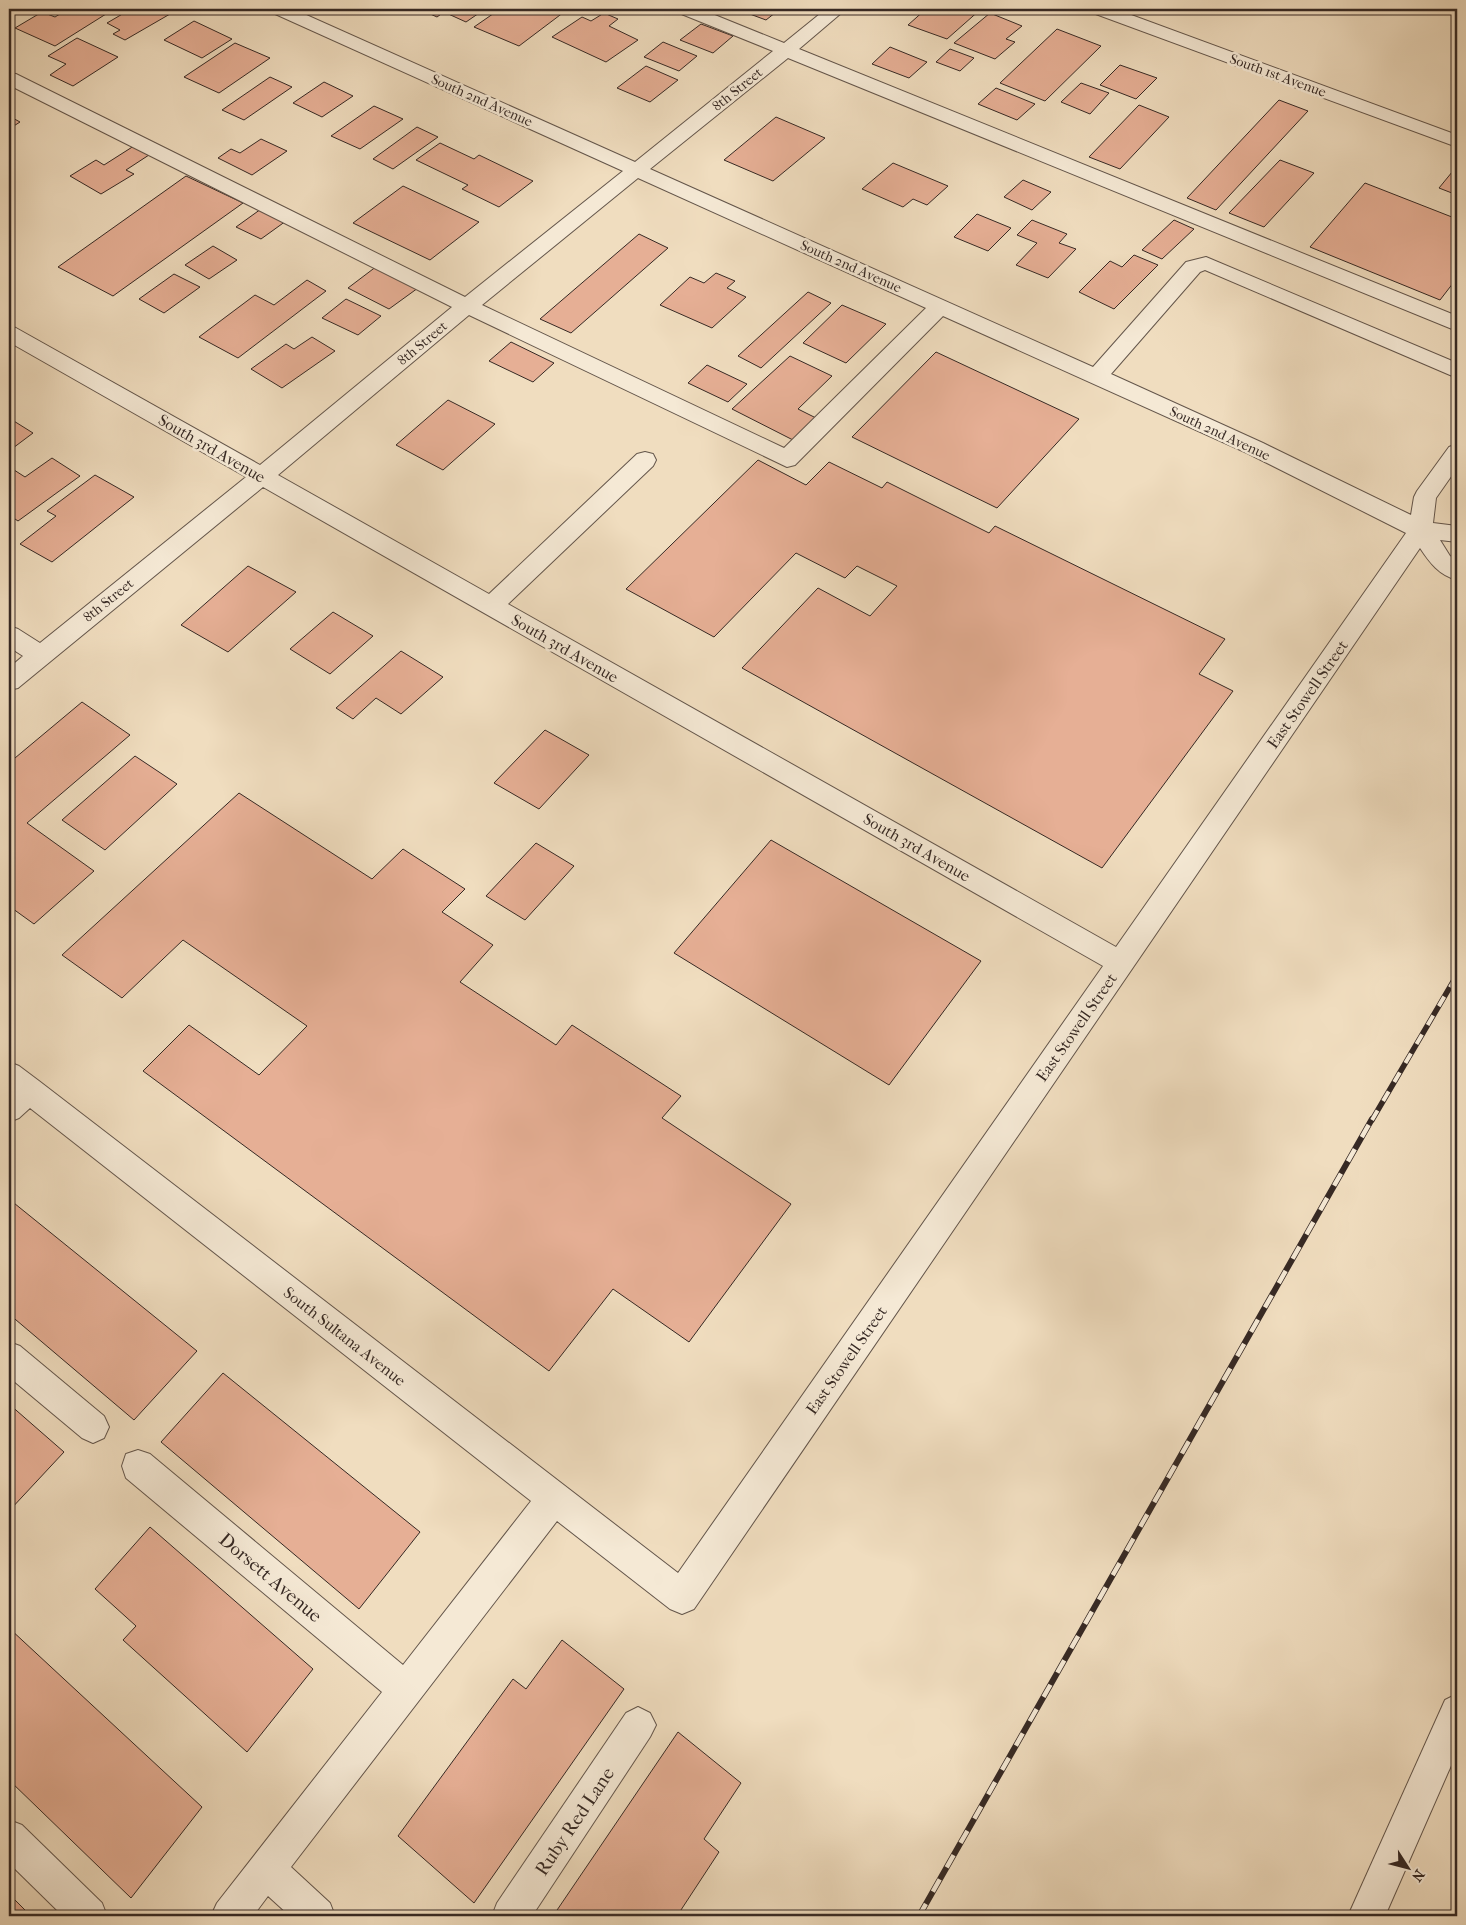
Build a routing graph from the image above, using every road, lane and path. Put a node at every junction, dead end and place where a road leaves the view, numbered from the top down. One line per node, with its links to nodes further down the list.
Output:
1 (279, 9): 8 (street, South 2nd Avenue)
2 (685, 9): 5 (street)
3 (837, 9): 5 (street, 8th Street)
4 (1099, 9): 7 (street, South 1st Avenue)
5 (786, 49): 8 (street, 8th Street); 11 (street)
6 (9, 78): 9 (street)
7 (1457, 141)
8 (636, 169): 9 (street, 8th Street); 10 (street, South 2nd Avenue)
9 (467, 306): 10 (street); 17 (street, 8th Street)
10 (941, 306): 14 (street, South 2nd Avenue)
11 (1457, 324)
12 (9, 333): 17 (street, South 3rd Avenue)
13 (1457, 371): 14 (street)
14 (1097, 376): 18 (street, South 2nd Avenue)
15 (1457, 452): 18 (street, East Stowell Street)
16 (645, 460): 21 (street)
17 (262, 476): 21 (street, South 3rd Avenue); 23 (street, 8th Street)
18 (1420, 530): 19 (street, South 2nd Avenue); 20 (street, South 2nd Avenue); 25 (street, East Stowell Street)
19 (1457, 534)
20 (1457, 570)
21 (491, 606): 25 (street, South 3rd Avenue)
22 (9, 635): 23 (street)
23 (40, 656): 24 (street, 8th Street)
24 (9, 681)
25 (1121, 963): 31 (street, East Stowell Street)
26 (15, 1091): 30 (street, South Sultana Avenue)
27 (9, 1357): 28 (street)
28 (93, 1427)
29 (138, 1466): 32 (street, Dorsett Avenue)
30 (554, 1498): 31 (street, South Sultana Avenue); 32 (street)
31 (682, 1597)
32 (405, 1689): 36 (street)
33 (1457, 1712): 41 (street)
34 (638, 1725): 40 (street, Ruby Red Lane)
35 (9, 1838): 37 (street)
36 (266, 1869): 38 (street); 39 (street)
37 (89, 1916)
38 (230, 1916)
39 (317, 1916)
40 (510, 1916)
41 (1366, 1916)

